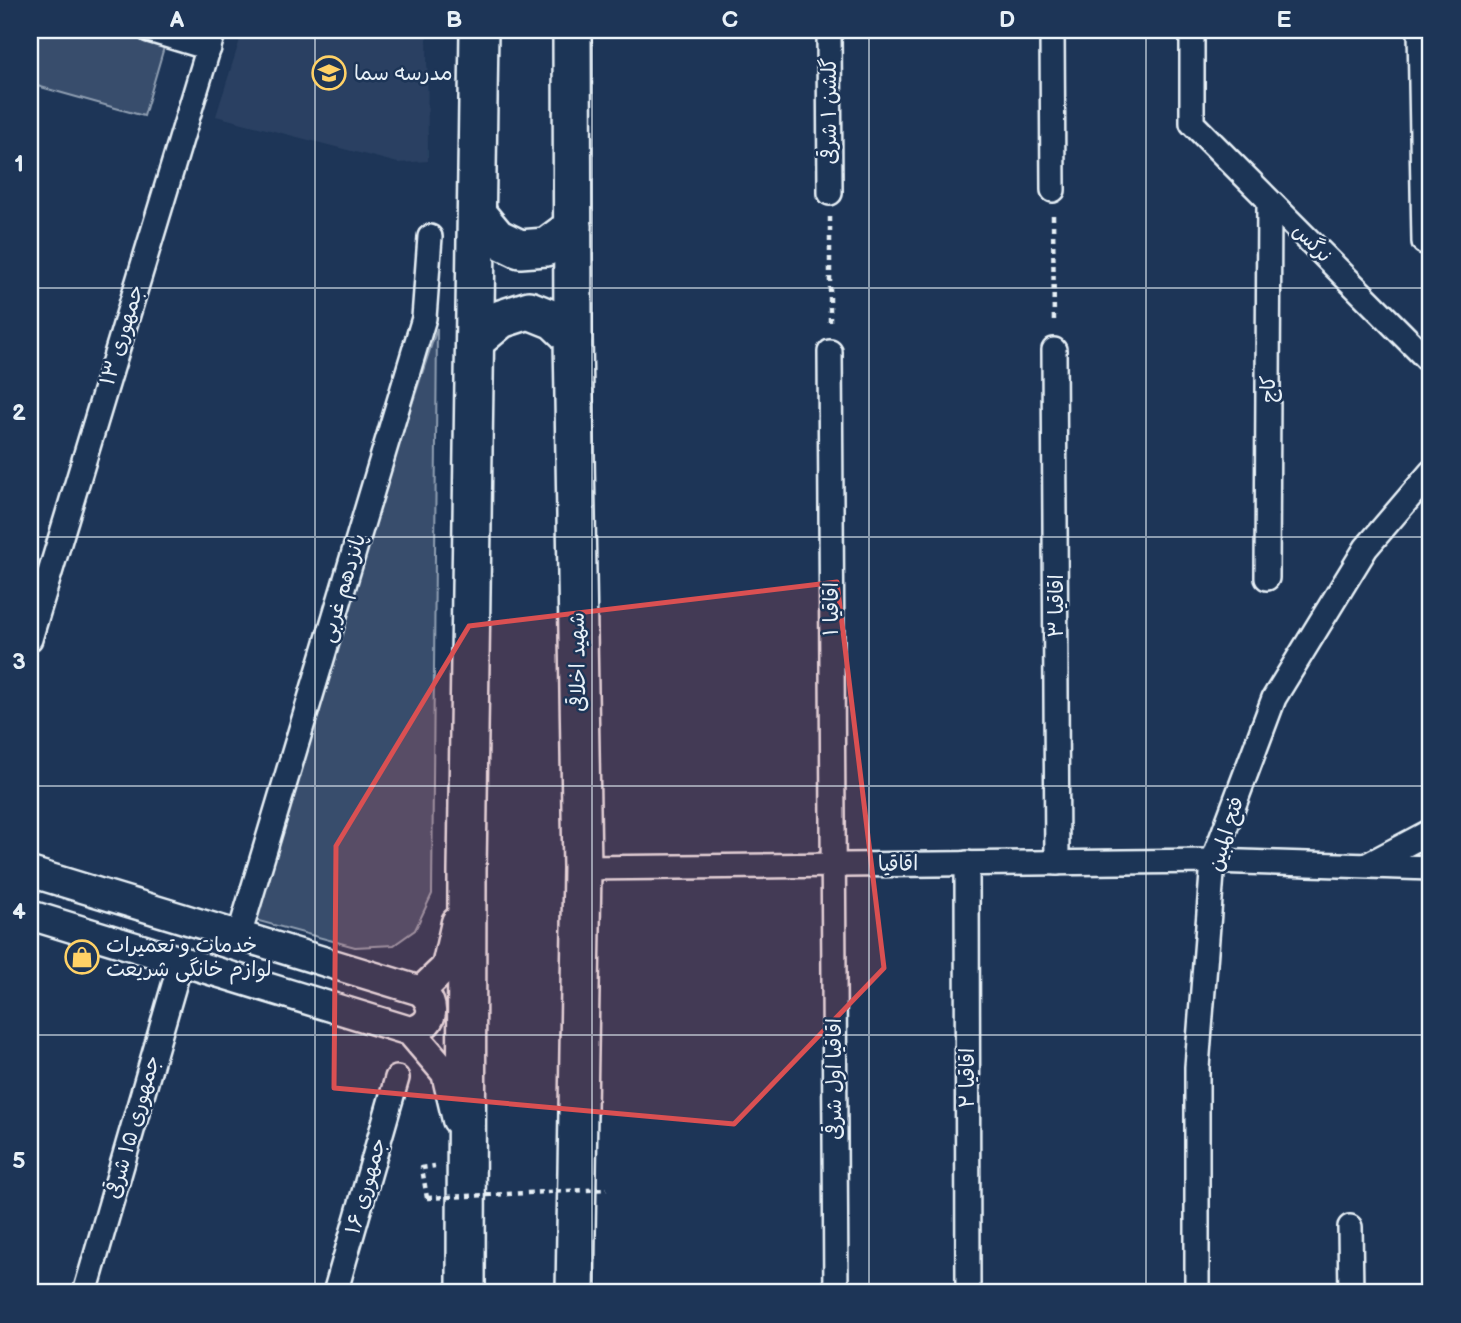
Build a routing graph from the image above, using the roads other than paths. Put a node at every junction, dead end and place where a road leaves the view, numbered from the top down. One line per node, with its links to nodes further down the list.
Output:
1 (149, 30): 8 (street)
2 (479, 30): 12 (main road)
3 (572, 30): 13 (main road, شهید اخلاقی)
4 (829, 30): 10 (street, گلشن ۱ شرقی)
5 (1052, 30): 9 (street)
6 (1192, 30): 11 (street, نرگس)
7 (1420, 30): 15 (street)
8 (211, 39): 23 (street, جمهوری ۱۳)
9 (1053, 190)
10 (830, 193)
11 (1269, 201): 20 (street, نرگس); 22 (street, کاج)
12 (477, 214): 13 (main road); 17 (main road)
13 (573, 228): 16 (main road, شهید اخلاقی)
14 (430, 237): 35 (street, پانزدهم غربی)
15 (1431, 243)
16 (573, 338): 17 (main road); 30 (main road, شهید اخلاقی)
17 (475, 341): 33 (main road)
18 (1054, 350): 27 (street, اقاقیا ۳)
19 (830, 352): 28 (street, اقاقیا ۱)
20 (1431, 363)
21 (1431, 472): 25 (street, فتح المبین)
22 (1267, 578)
23 (30, 639)
24 (1431, 831): 29 (street)
25 (1213, 861): 27 (street, اقاقیا); 29 (street, اقاقیا); 48 (street, فتح المبین)
26 (967, 863): 27 (street, اقاقیا); 28 (street, اقاقیا); 47 (street, اقاقیا ۲)
27 (1057, 863)
28 (832, 865): 30 (street, اقاقیا); 46 (street, اقاقیا اول شرقی)
29 (1366, 866): 31 (street, اقاقیا)
30 (582, 868): 45 (main road, شهید اخلاقی)
31 (1431, 868)
32 (30, 872): 35 (street)
33 (467, 872): 37 (street); 40 (main road)
34 (30, 915): 36 (street)
35 (239, 936): 37 (street)
36 (181, 961): 38 (street); 42 (street, جمهوری ۱۵ شرقی)
37 (421, 990): 38 (street)
38 (410, 1031): 40 (street)
39 (397, 1078): 43 (street, جمهوری ۱۶)
40 (467, 1160): 44 (main road)
41 (1350, 1227): 49 (street)
42 (85, 1293)
43 (335, 1293)
44 (466, 1293)
45 (575, 1293)
46 (836, 1293)
47 (968, 1293)
48 (1197, 1293)
49 (1351, 1293)

